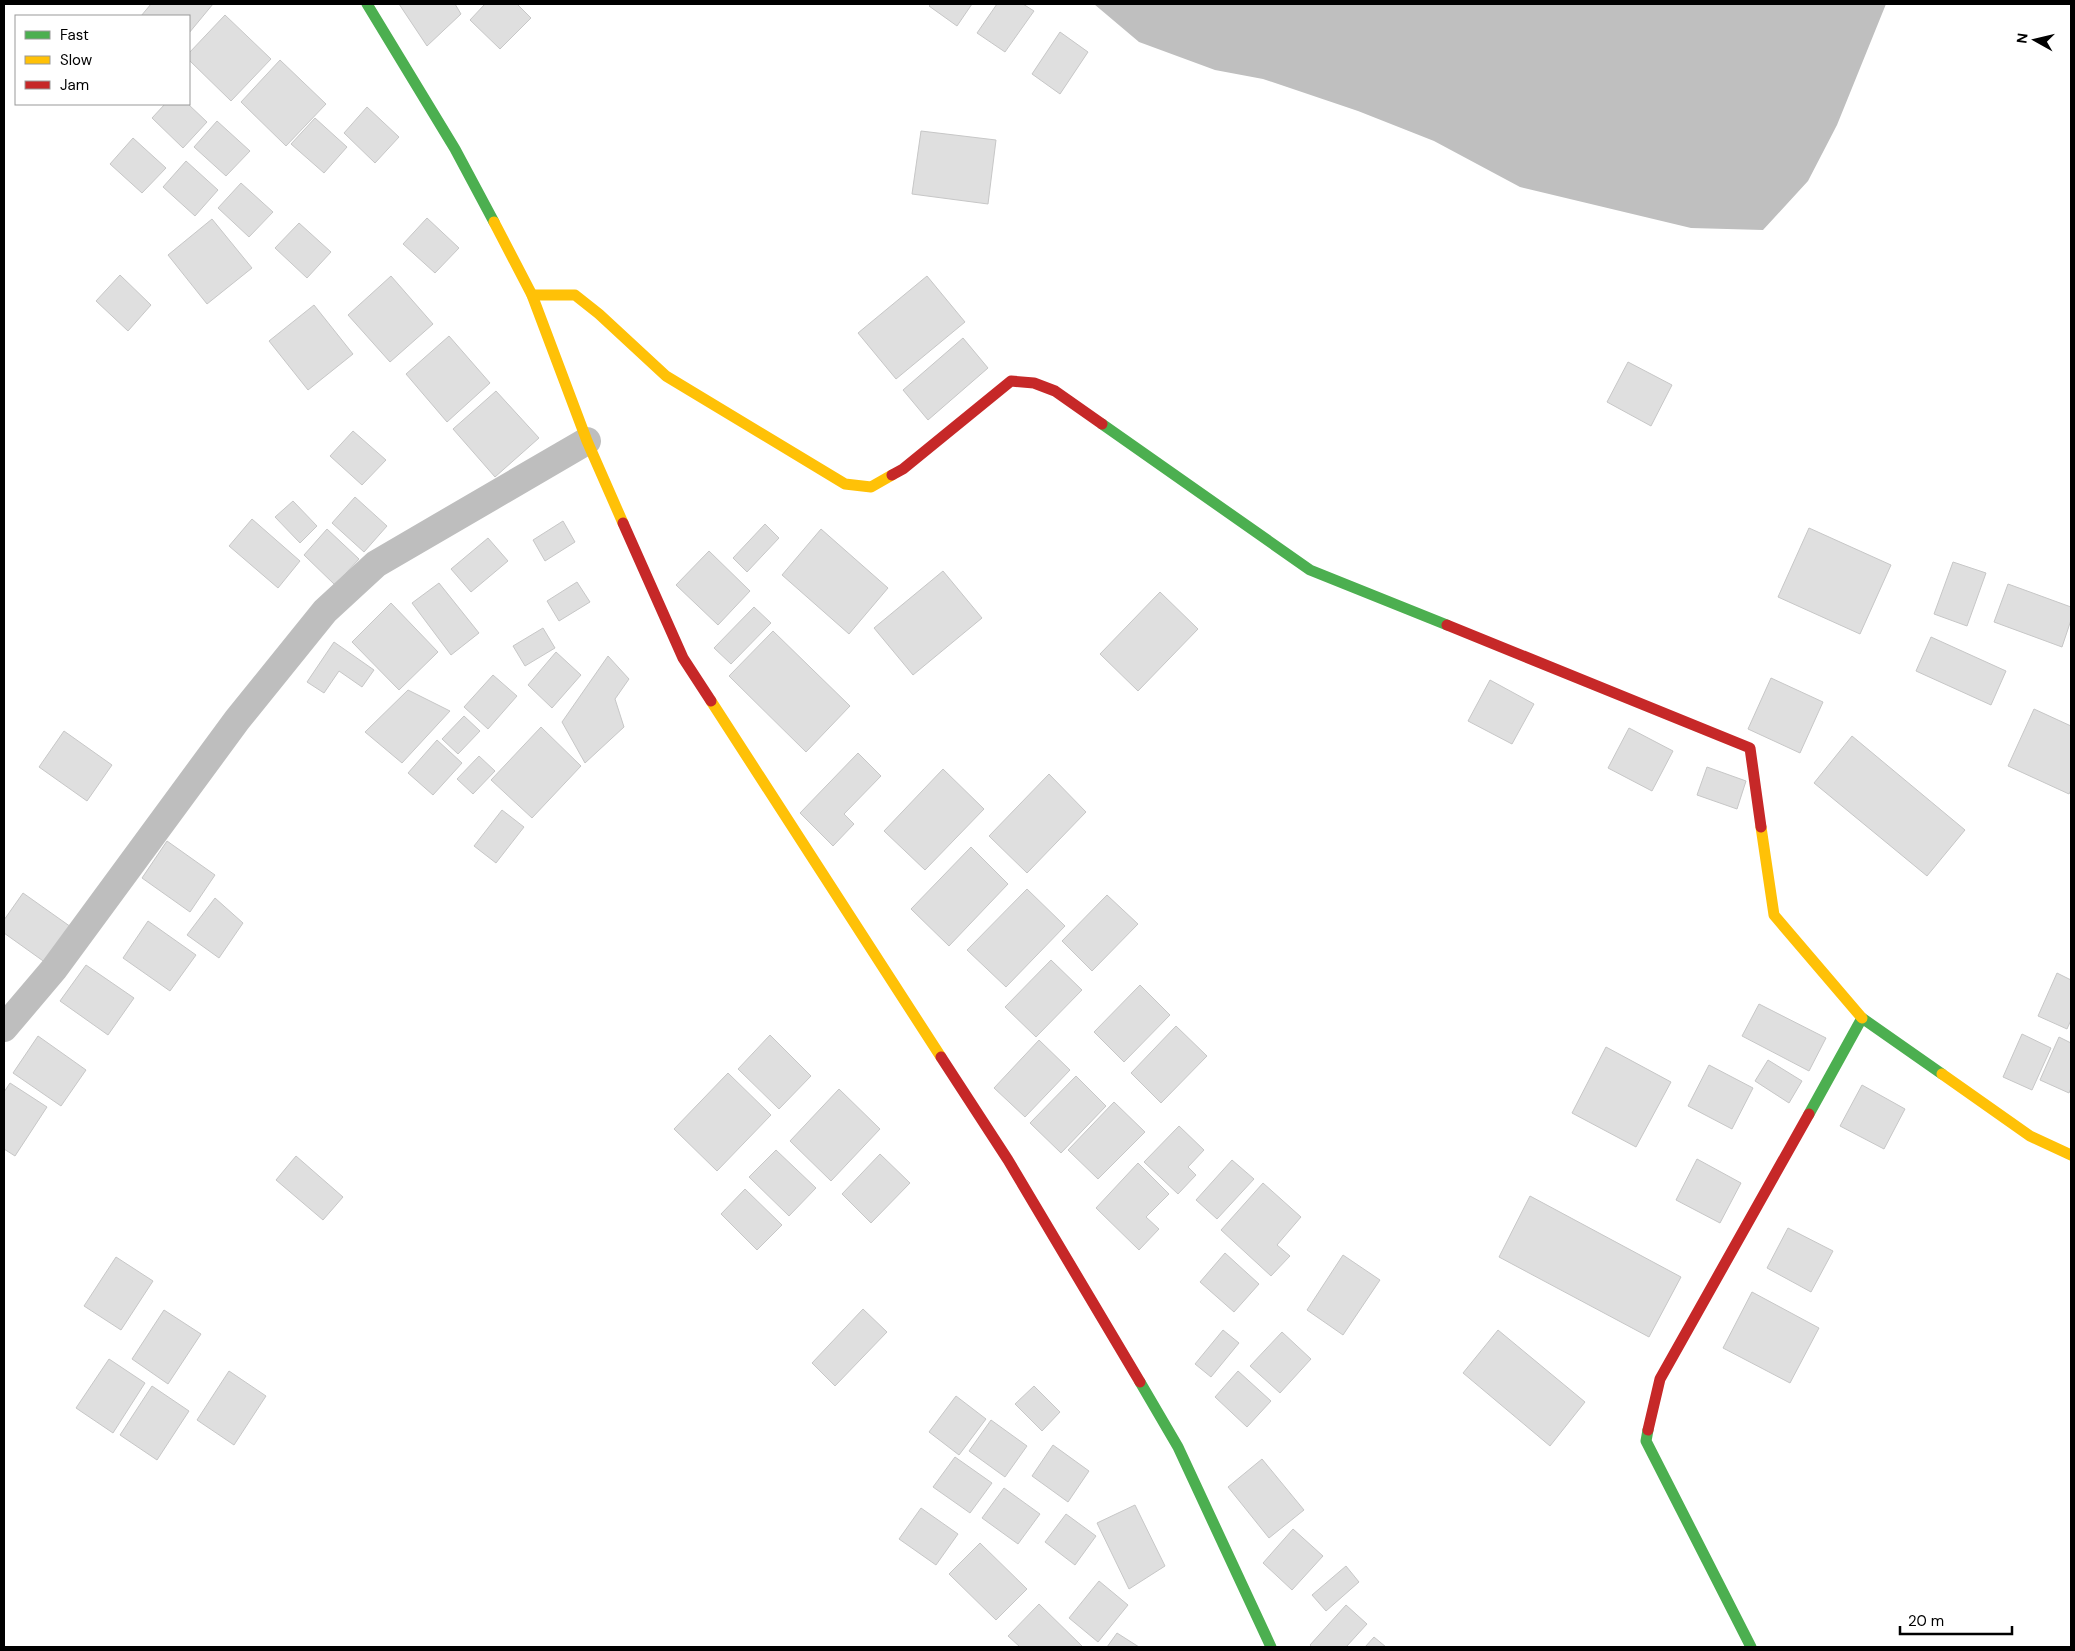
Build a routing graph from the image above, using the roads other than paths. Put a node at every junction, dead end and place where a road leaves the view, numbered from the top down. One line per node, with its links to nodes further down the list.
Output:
1 (367, 4): 2 (street)
2 (532, 295): 3 (street); 4 (street)
3 (587, 441): 5 (street); 7 (street)
4 (1862, 1018): 6 (street); 8 (street)
5 (4, 1028)
6 (2071, 1156)
7 (1271, 1647)
8 (1752, 1647)

